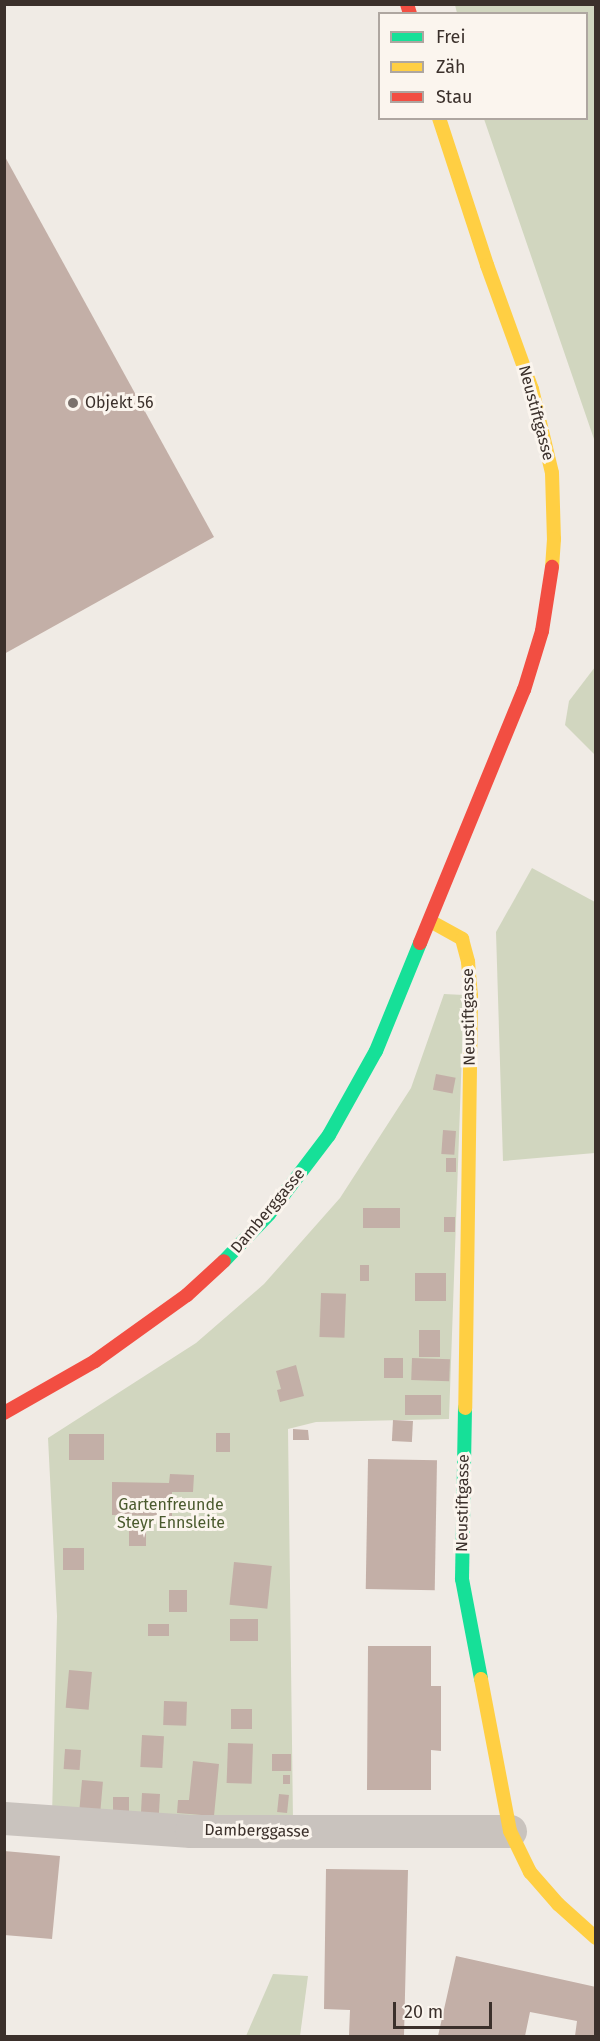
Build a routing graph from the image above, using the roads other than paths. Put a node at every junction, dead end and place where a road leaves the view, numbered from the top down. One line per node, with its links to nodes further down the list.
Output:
1 (440, 120): 2 (street, Neustiftgasse)
2 (430, 921): 3 (street, Damberggasse); 5 (street, Neustiftgasse)
3 (4, 1413)
4 (4, 1818): 5 (street, Damberggasse)
5 (510, 1831): 6 (street, Neustiftgasse)
6 (596, 1938)

